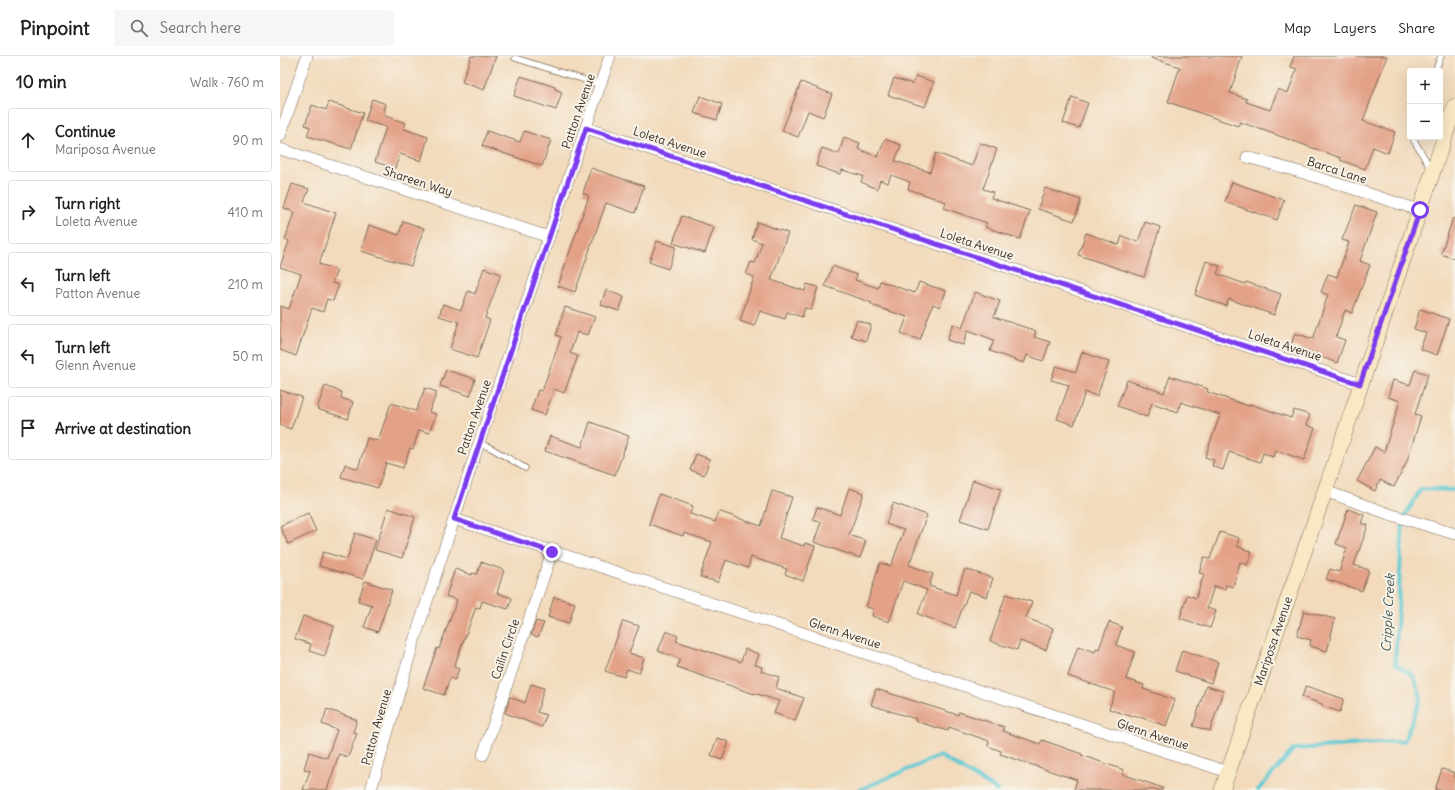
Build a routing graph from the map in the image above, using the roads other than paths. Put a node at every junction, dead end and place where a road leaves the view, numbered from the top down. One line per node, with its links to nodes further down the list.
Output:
1 (307, 56): 9 (street)
2 (610, 56): 6 (street, Patton Avenue)
3 (1441, 56): 5 (lane)
4 (515, 58): 6 (lane)
5 (1436, 68)
6 (601, 85): 8 (street, Patton Avenue)
7 (1455, 106): 13 (street, Mariposa Avenue)
8 (586, 128): 15 (street, Patton Avenue); 16 (street, Loleta Avenue)
9 (280, 136)
10 (1414, 140): 13 (lane)
11 (280, 149): 15 (street, Shareen Way)
12 (1247, 157): 14 (street, Barca Lane)
13 (1433, 172): 14 (street, Mariposa Avenue)
14 (1420, 210): 16 (street, Mariposa Avenue)
15 (549, 237): 17 (street, Patton Avenue)
16 (1360, 384): 19 (street, Mariposa Avenue)
17 (479, 443): 18 (lane); 20 (street, Patton Avenue)
18 (525, 468)
19 (1325, 491): 21 (street); 24 (street, Mariposa Avenue)
20 (454, 519): 22 (street, Glenn Avenue); 25 (street, Patton Avenue)
21 (1455, 534)
22 (552, 552): 23 (street, Cailin Circle); 24 (street, Glenn Avenue)
23 (483, 754)
24 (1228, 772): 26 (street, Mariposa Avenue)
25 (371, 790)
26 (1222, 790)

